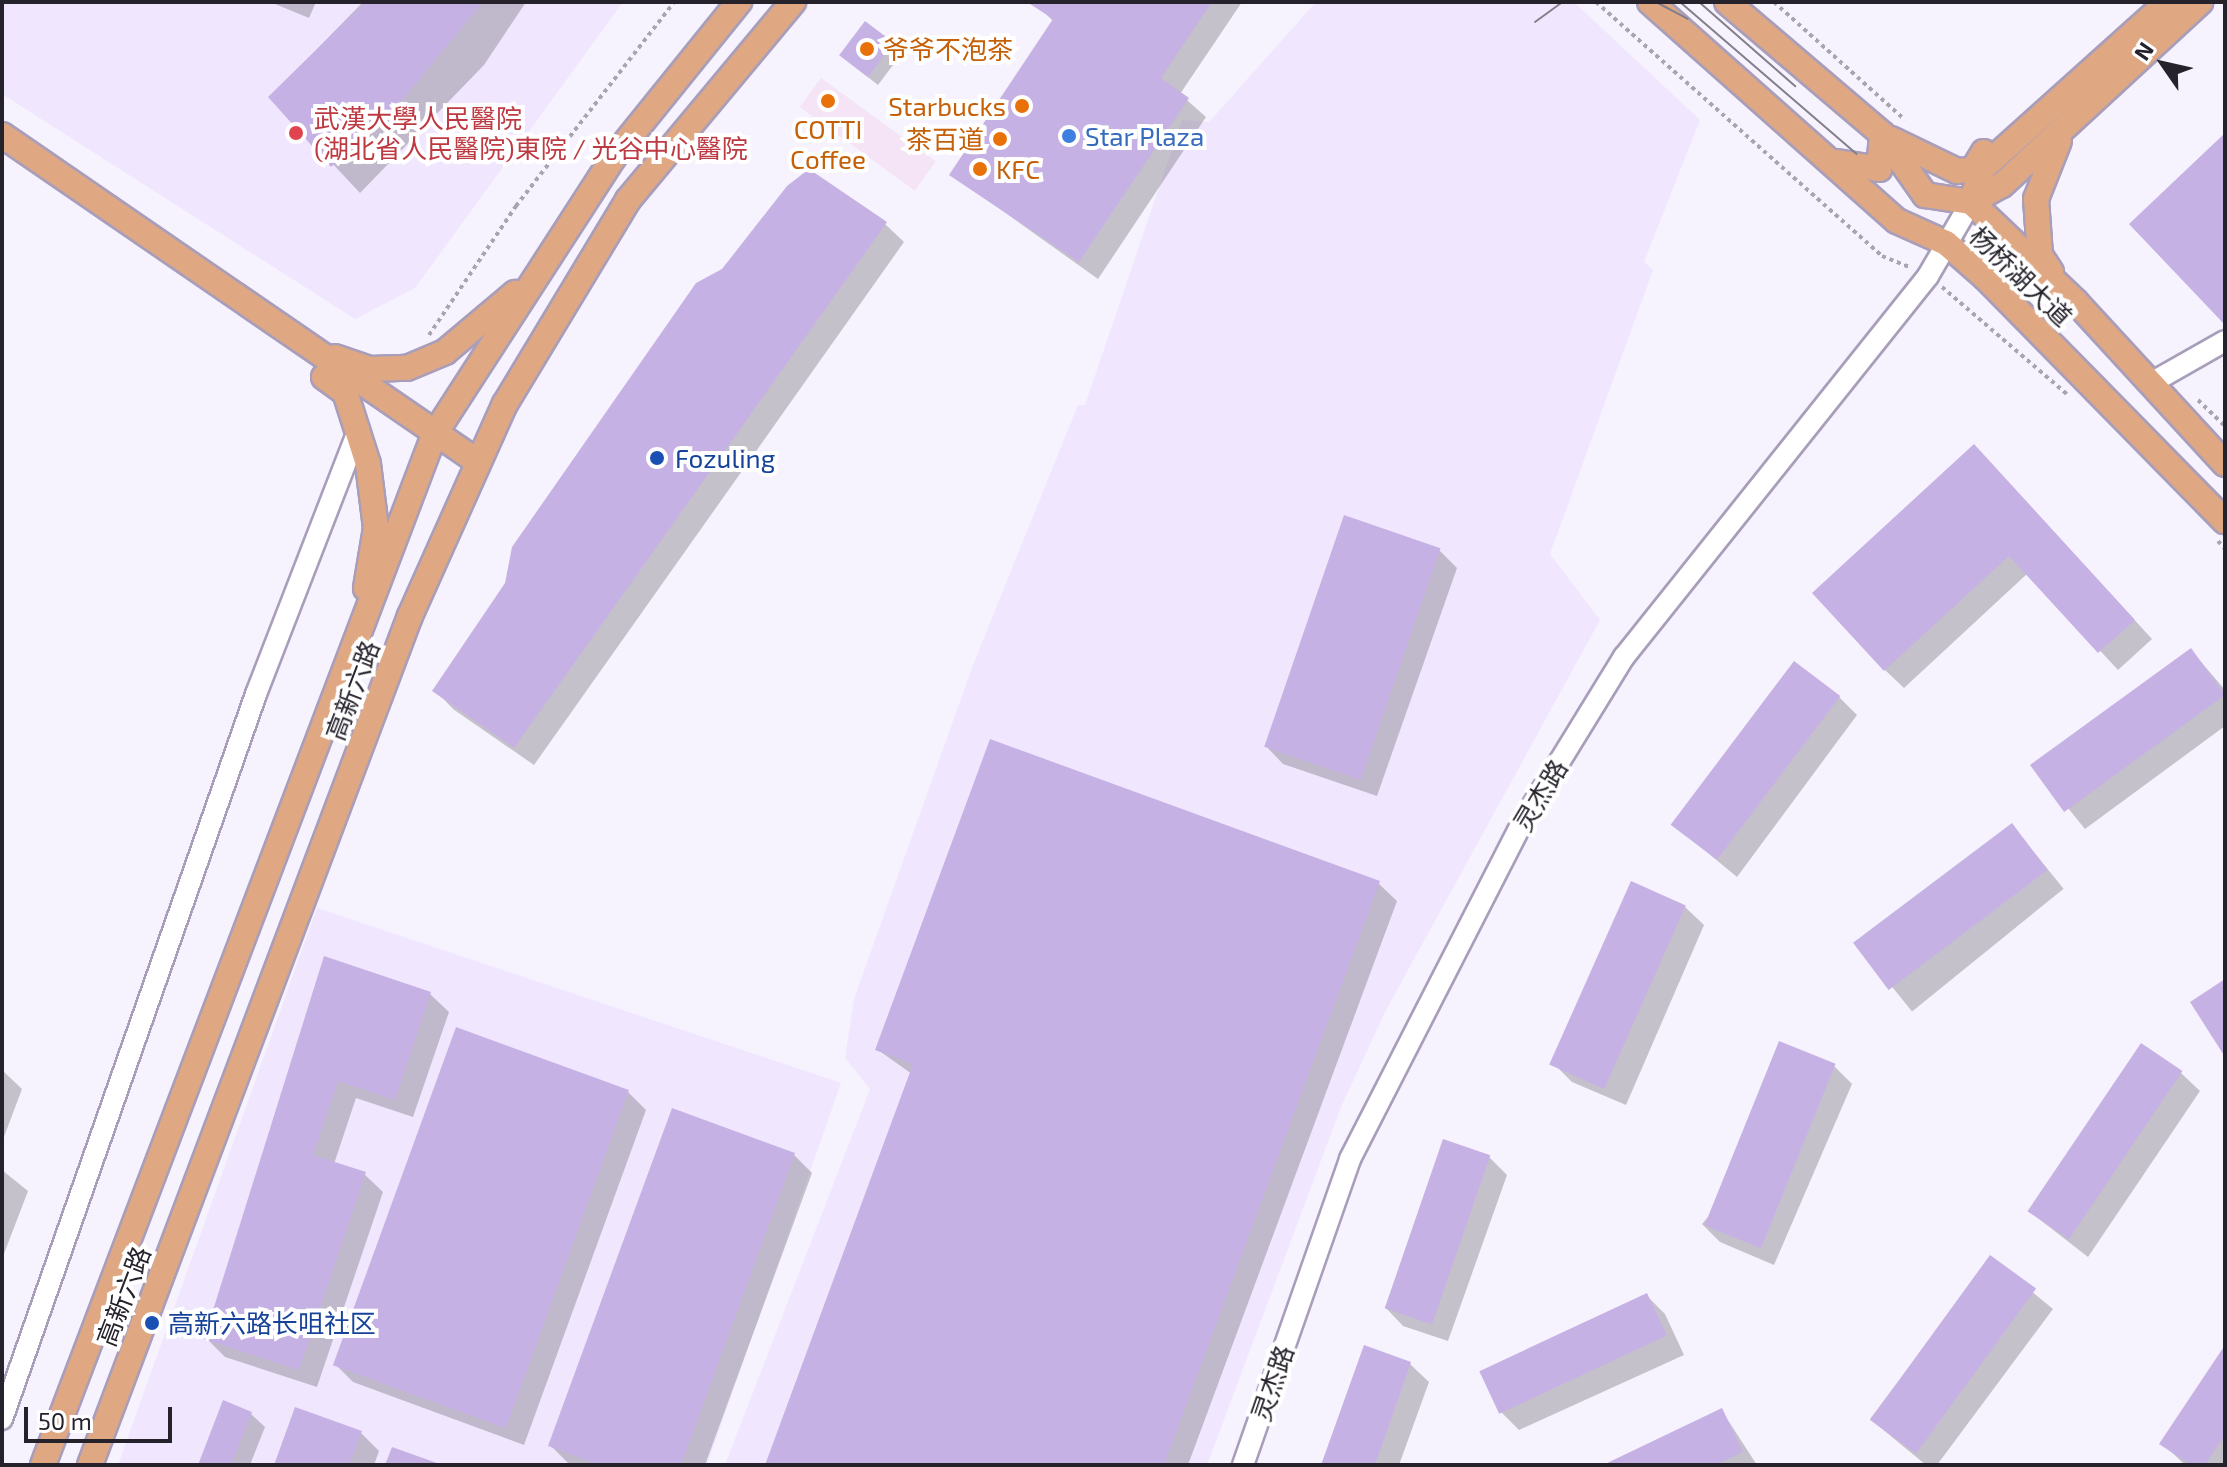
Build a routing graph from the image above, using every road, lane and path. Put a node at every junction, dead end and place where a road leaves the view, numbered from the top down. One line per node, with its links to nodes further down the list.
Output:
1 (674, 2): 22 (path)
2 (739, 2): 18 (main road, 高新六路)
3 (793, 2): 28 (main road, 高新六路)
4 (1650, 2): 14 (main road, 杨桥湖大道)
5 (1727, 2): 12 (main road, 杨桥湖大道)
6 (1774, 2): 11 (path)
7 (2168, 2): 9 (main road)
8 (2200, 2): 10 (main road)
9 (2061, 98): 12 (main road); 16 (main road)
10 (2071, 121): 16 (main road); 19 (main road)
11 (1917, 131)
12 (1882, 134): 14 (main road); 16 (main road, 杨桥湖大道)
13 (2, 135): 21 (main road)
14 (1815, 150): 17 (main road, 杨桥湖大道)
15 (2, 151): 23 (main road)
16 (1971, 202): 17 (street, 灵杰路); 19 (main road, 杨桥湖大道)
17 (1946, 243): 29 (main road, 杨桥湖大道); 34 (street, 灵杰路)
18 (550, 257): 22 (main road); 26 (main road, 高新六路)
19 (2061, 288): 24 (main road, 杨桥湖大道)
20 (2225, 341): 24 (street)
21 (300, 343): 22 (main road); 26 (main road)
22 (407, 368)
23 (318, 373): 25 (main road); 26 (main road)
24 (2151, 383): 27 (main road, 杨桥湖大道)
25 (359, 429): 30 (main road); 31 (street)
26 (432, 443): 28 (main road); 30 (main road, 高新六路)
27 (2225, 464)
28 (474, 472): 33 (main road, 高新六路)
29 (2225, 521)
30 (359, 630): 32 (main road, 高新六路)
31 (2, 1419)
32 (43, 1465)
33 (90, 1465)
34 (1243, 1465)

